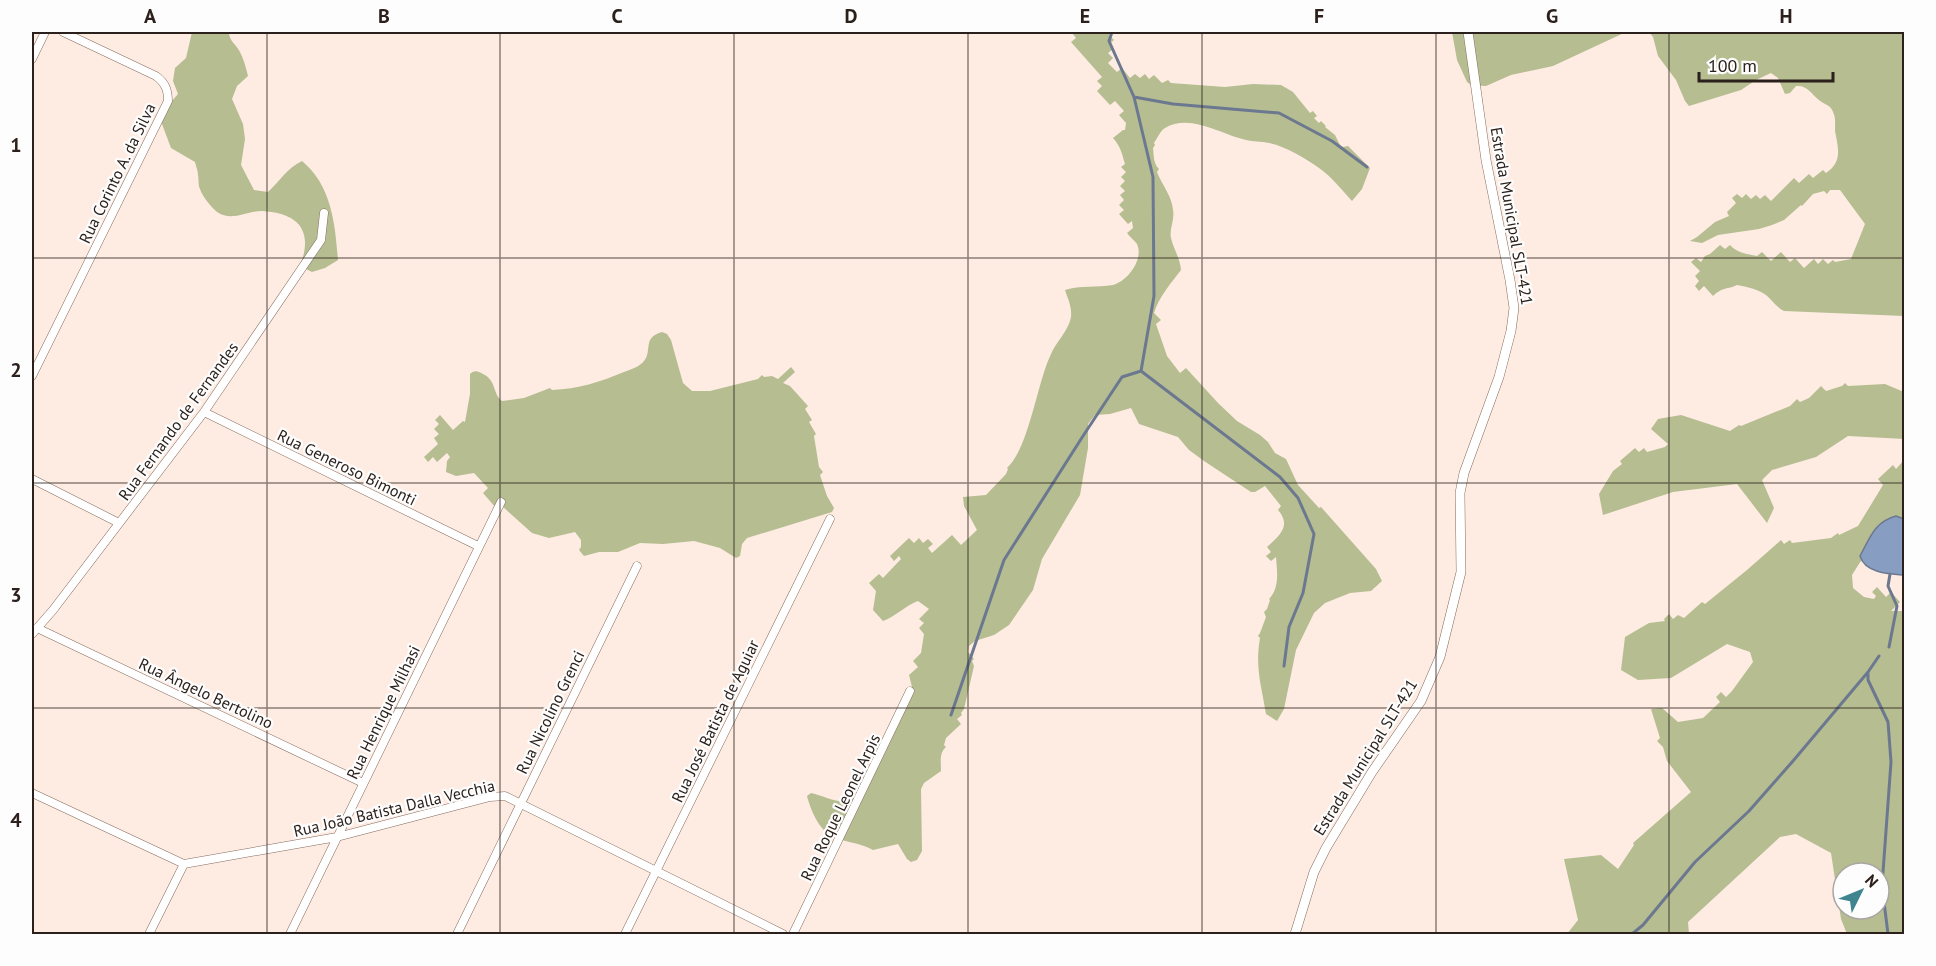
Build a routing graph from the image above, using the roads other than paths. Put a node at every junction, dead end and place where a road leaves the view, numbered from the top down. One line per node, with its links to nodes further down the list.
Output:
1 (45, 32): 4 (street)
2 (63, 32): 6 (street, Rua Corinto A. da Silva)
3 (1468, 32): 28 (street, Estrada Municipal SLT-421)
4 (32, 59)
5 (324, 213): 7 (street, Rua Fernando de Fernandes)
6 (32, 376)
7 (204, 412): 11 (street, Rua Fernando de Fernandes); 12 (street, Rua Generoso Bimonti)
8 (32, 479): 11 (street)
9 (501, 502): 12 (street, Rua Henrique Milhasi)
10 (830, 519): 21 (street, Rua José Batista de Aguiar)
11 (119, 523): 14 (street, Rua Fernando de Fernandes)
12 (478, 546): 16 (street, Rua Henrique Milhasi)
13 (638, 566): 18 (street, Rua Nicolino Grenci)
14 (34, 631): 16 (street, Rua Ângelo Bertolino)
15 (910, 691): 27 (street, Rua Roque Leonel Arpis)
16 (363, 783): 19 (street, Rua Henrique Milhasi)
17 (32, 792): 20 (street)
18 (519, 804): 19 (street, Rua João Batista Dalla Vecchia); 21 (street, Rua João Batista Dalla Vecchia); 24 (street, Rua Nicolino Grenci)
19 (336, 837): 20 (street, Rua João Batista Dalla Vecchia); 23 (street, Rua Henrique Milhasi)
20 (184, 864): 22 (street)
21 (656, 870): 25 (street, Rua José Batista de Aguiar); 26 (street, Rua João Batista Dalla Vecchia)
22 (149, 934)
23 (290, 934)
24 (457, 934)
25 (625, 934)
26 (783, 934)
27 (793, 934)
28 (1295, 934)

